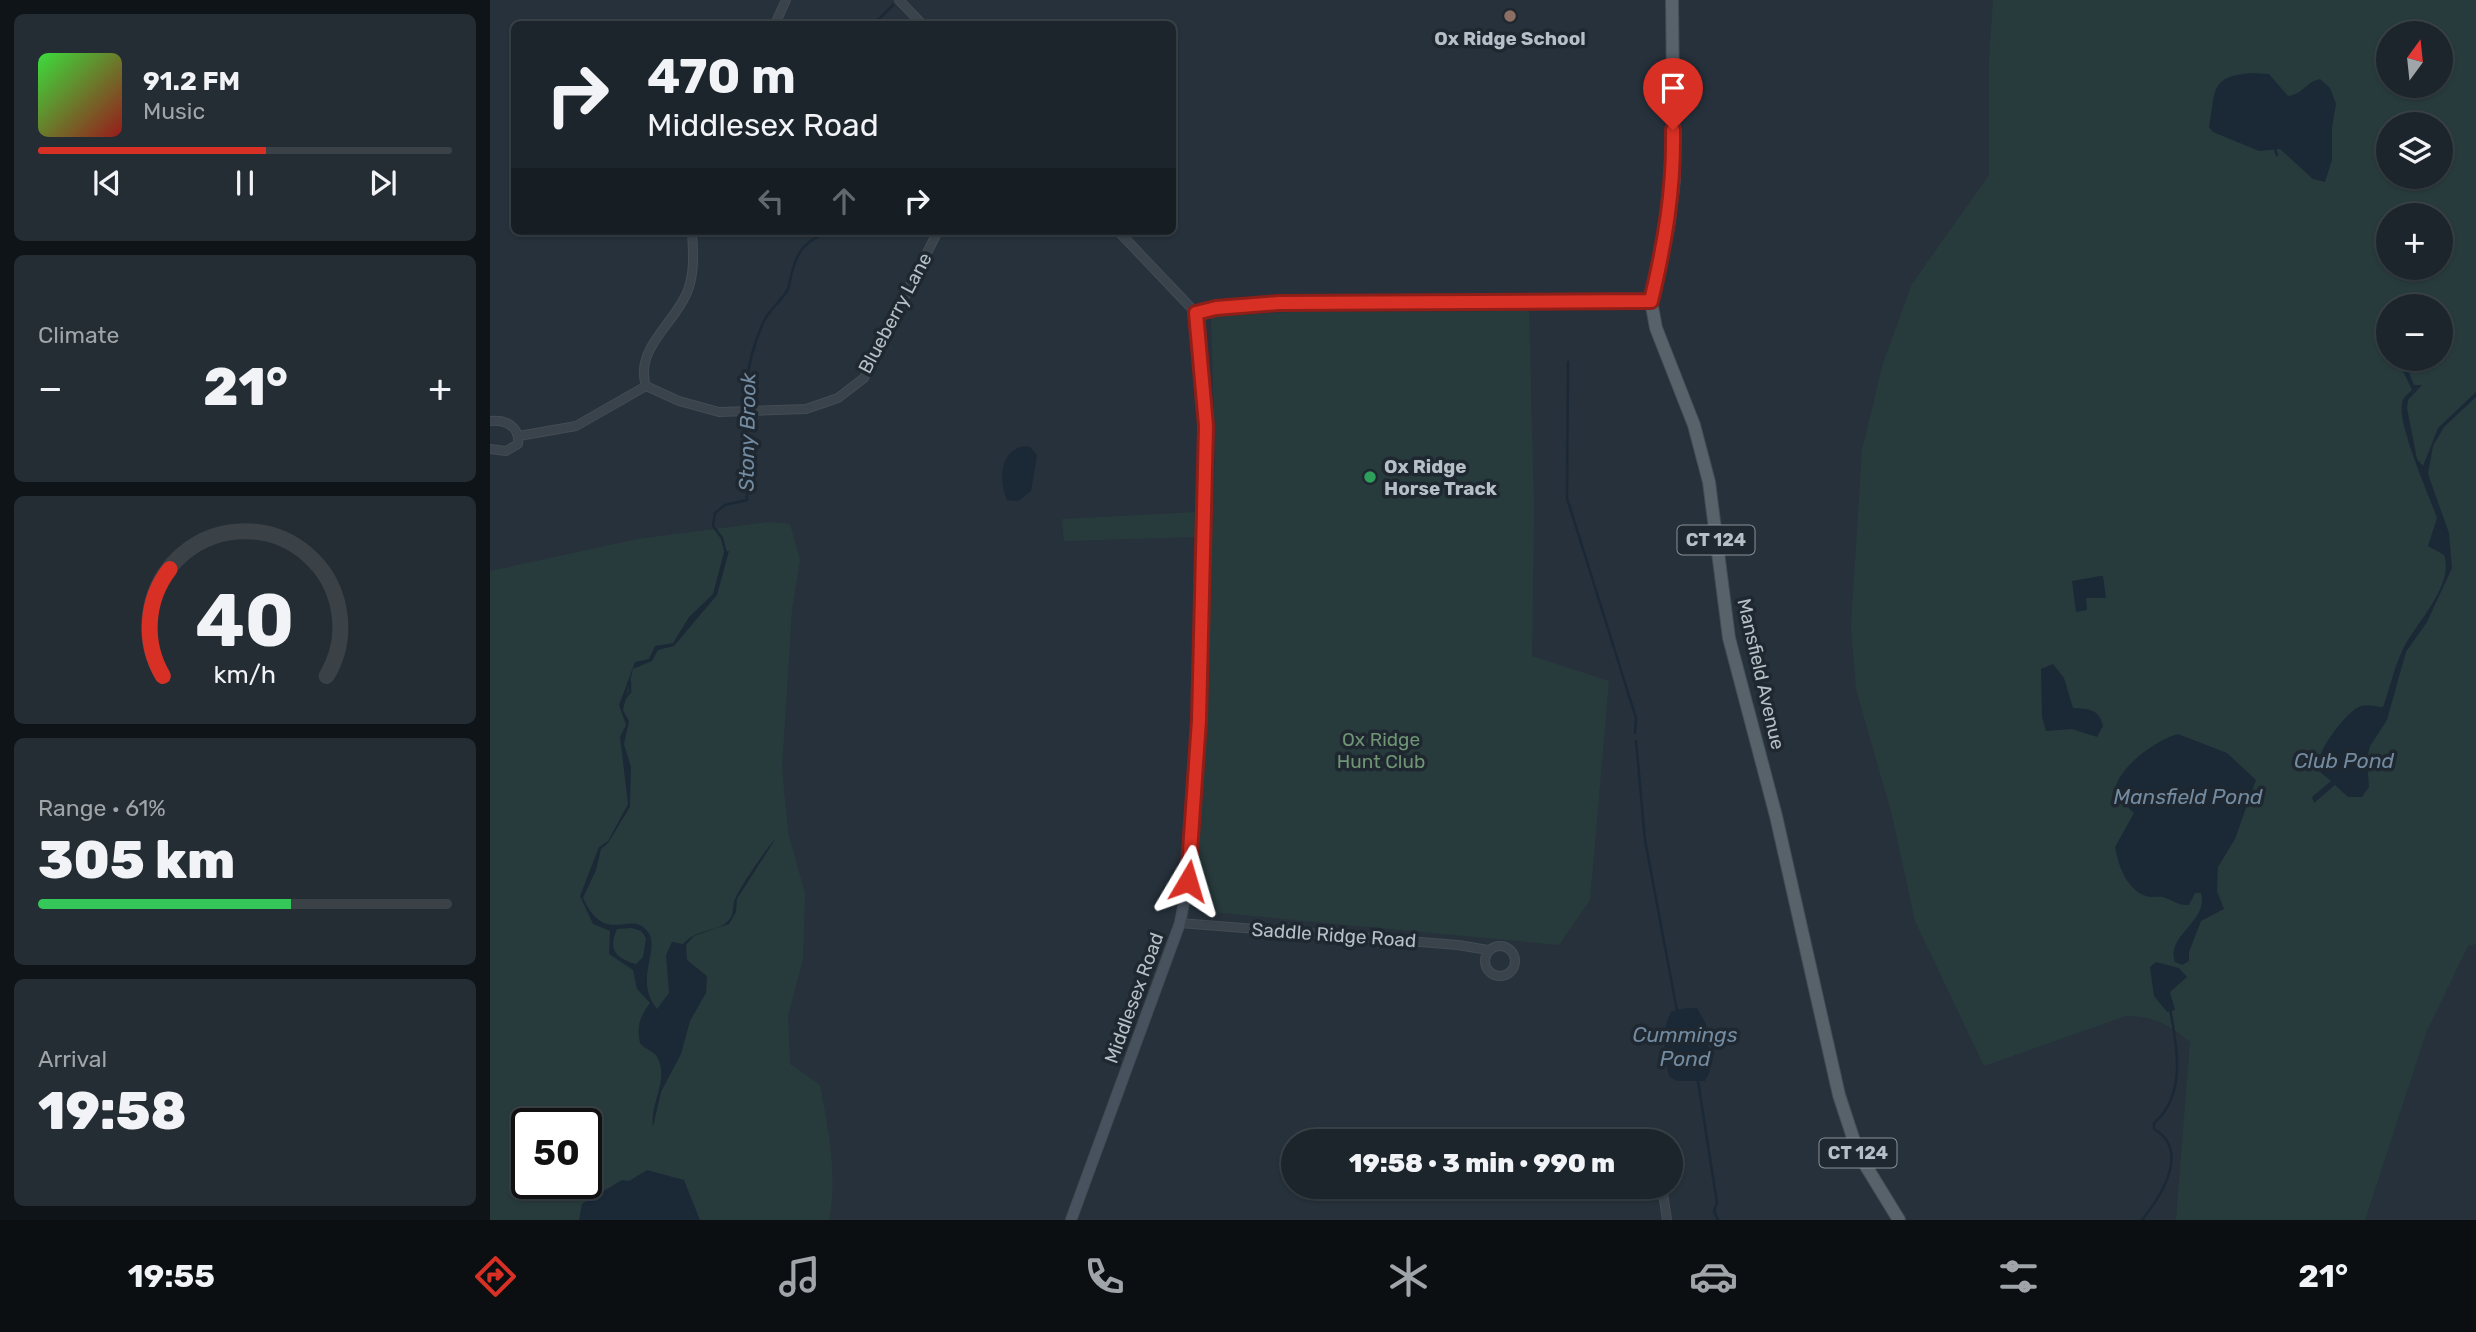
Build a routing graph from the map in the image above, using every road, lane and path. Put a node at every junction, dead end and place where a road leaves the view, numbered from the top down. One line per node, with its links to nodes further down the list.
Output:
1 (786, 0): 4 (street)
2 (899, 0): 5 (street)
3 (1672, 0): 9 (main road, Mansfield Avenue / CT 124)
4 (776, 21)
5 (919, 21)
6 (692, 235): 11 (street)
7 (936, 235): 11 (street, Blueberry Lane)
8 (1122, 235): 10 (street)
9 (1651, 301): 10 (main road); 20 (main road, Mansfield Avenue / CT 124)
10 (1196, 313): 15 (main road, Middlesex Road)
11 (646, 386): 13 (street)
12 (490, 421): 13 (street)
13 (519, 436): 14 (street)
14 (490, 449)
15 (1180, 923): 16 (street, Saddle Ridge Road); 18 (main road, Middlesex Road)
16 (1488, 950)
17 (1664, 1199): 19 (street)
18 (1071, 1220)
19 (1667, 1220)
20 (1899, 1220)

